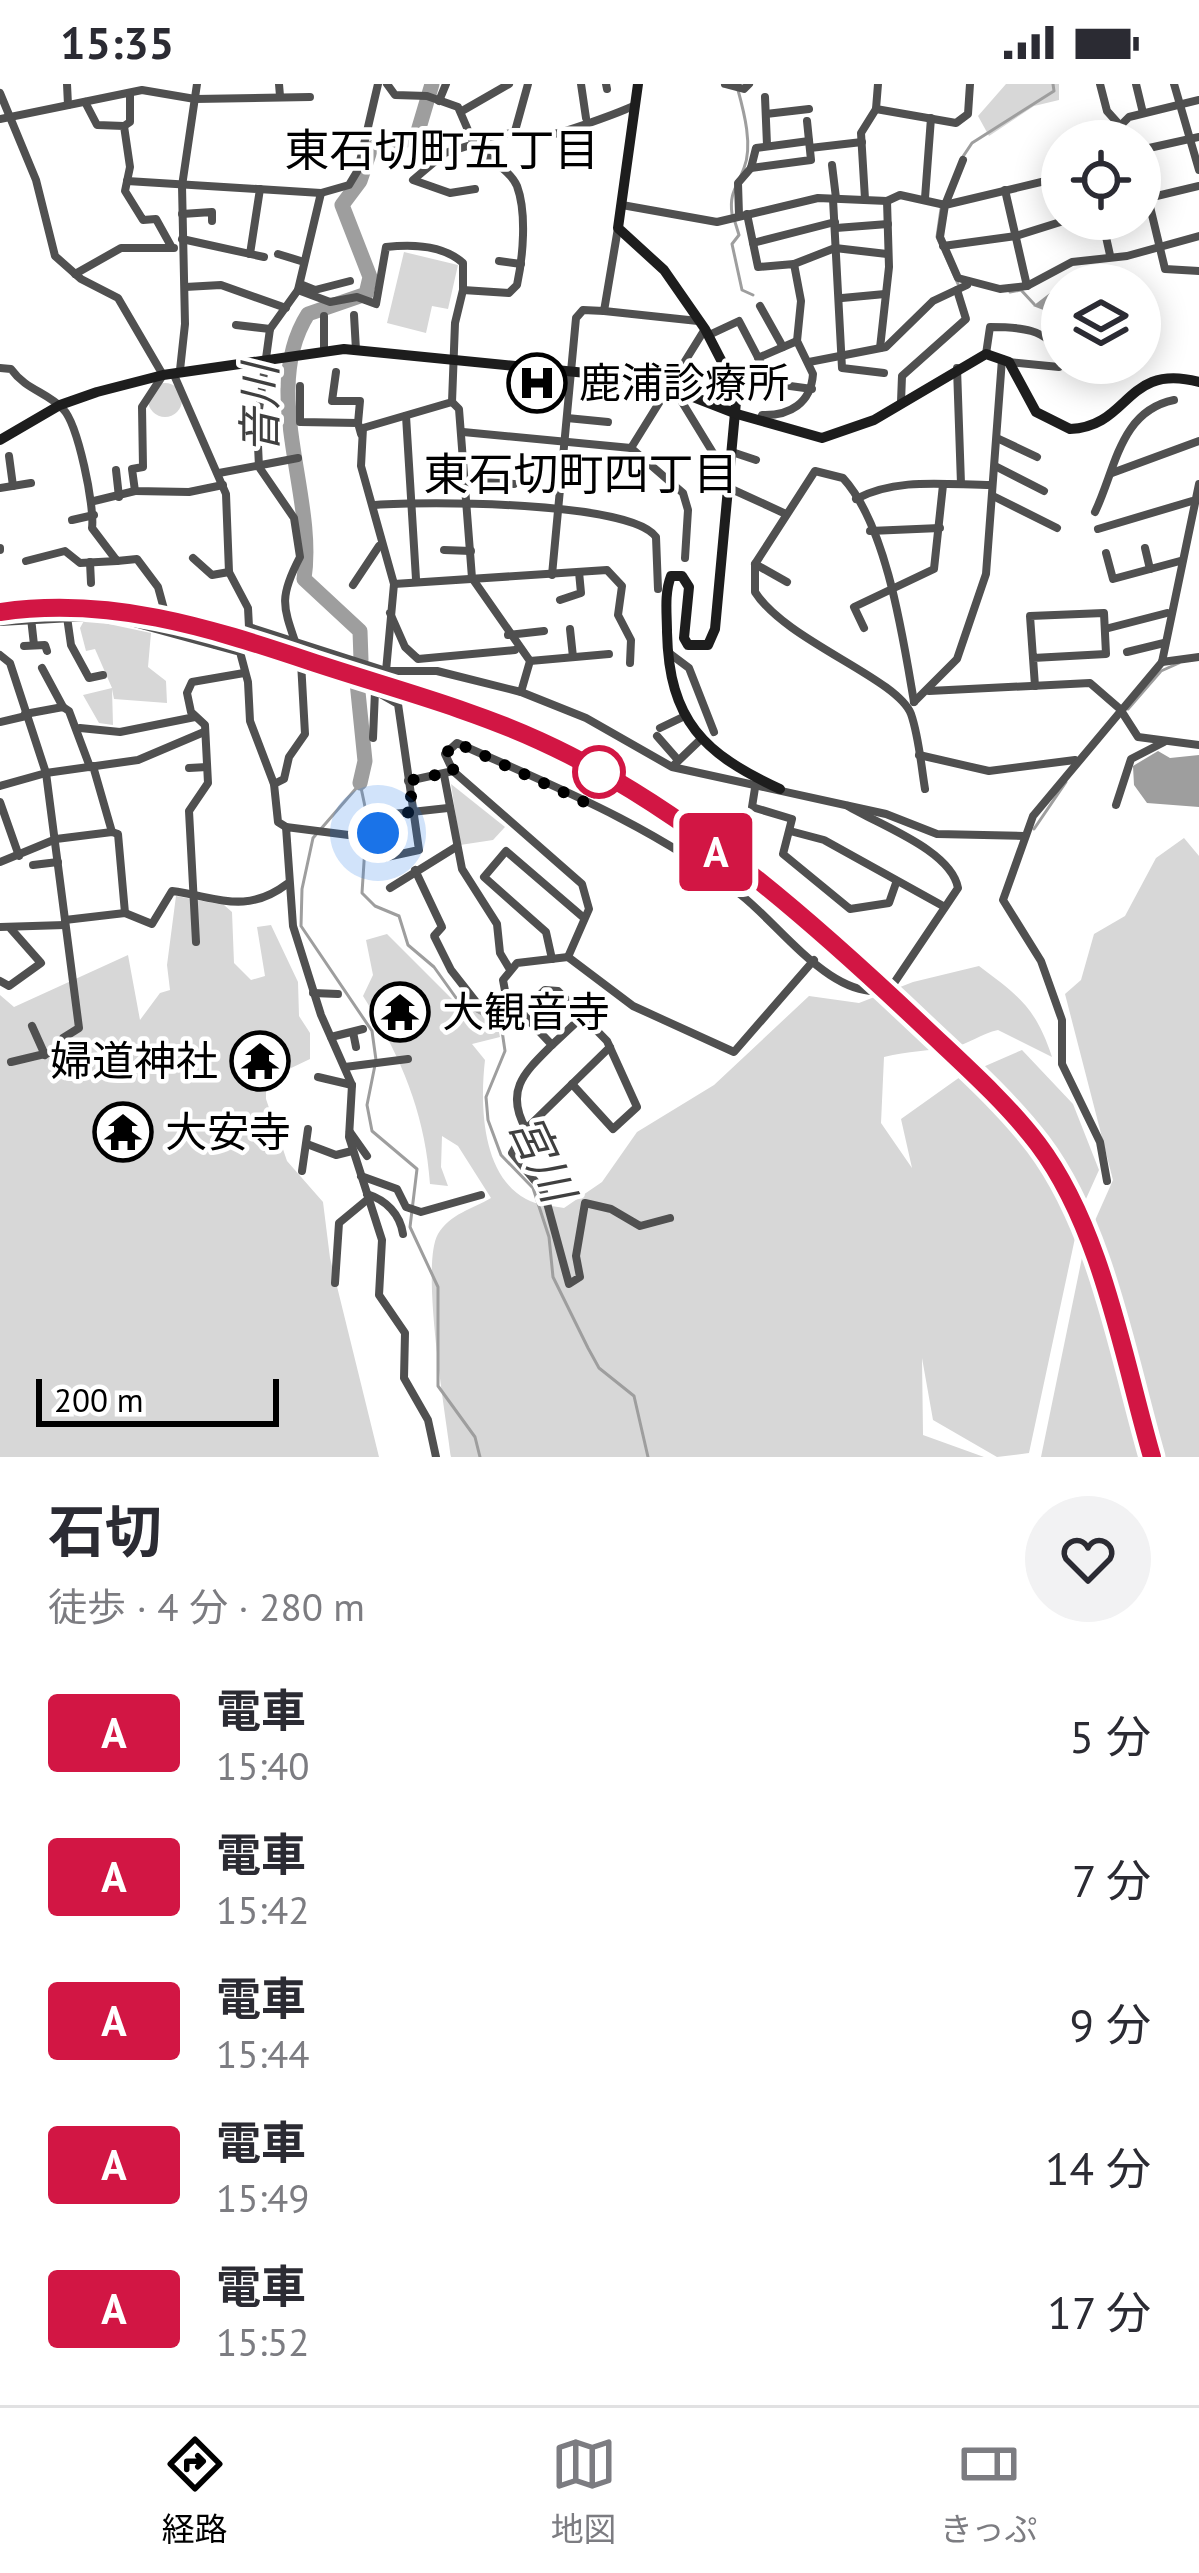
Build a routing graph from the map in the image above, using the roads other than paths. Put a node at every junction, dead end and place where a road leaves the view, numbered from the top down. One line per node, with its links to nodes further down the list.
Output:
1 (67, 84): 29 (street)
2 (197, 84): 23 (street)
3 (279, 84): 21 (street)
4 (378, 84): 61 (street)
5 (387, 84): 24 (street)
6 (425, 84): 24 (street)
7 (446, 84): 24 (street)
8 (509, 84): 33 (street)
9 (528, 84): 43 (street)
10 (581, 84): 37 (street)
11 (638, 84): 28 (street)
12 (725, 84): 13 (street)
13 (748, 84)
14 (878, 84): 32 (street)
15 (970, 84): 38 (street)
16 (1100, 84): 39 (street)
17 (1136, 84): 34 (street)
18 (1174, 84): 30 (street)
19 (133, 90): 23 (street); 27 (street); 42 (street)
20 (0, 94): 36 (street)
21 (280, 96): 22 (street); 23 (street)
22 (310, 97)
23 (195, 98): 56 (street)
24 (432, 98): 33 (street)
25 (765, 98): 35 (street)
26 (1199, 100): 30 (street)
27 (85, 102): 29 (street); 42 (street)
28 (637, 103): 37 (street); 67 (street)
29 (68, 105): 36 (street)
30 (1180, 105): 34 (street); 44 (street)
31 (808, 109): 35 (street)
32 (877, 109): 38 (street); 45 (street)
33 (462, 111): 46 (street)
34 (1143, 113): 40 (street)
35 (766, 114): 47 (street)
36 (5, 118): 97 (street)
37 (586, 118): 43 (street)
38 (931, 118): 64 (street)
39 (1117, 120)
40 (1130, 120)
41 (807, 121): 48 (street)
42 (124, 126): 54 (street)
43 (515, 131): 46 (street)
44 (1195, 138): 49 (street); 53 (street)
45 (862, 142): 48 (street); 65 (street)
46 (474, 144): 58 (street); 94 (street)
47 (767, 145): 48 (street); 52 (street)
48 (809, 145): 52 (street)
49 (1161, 145)
50 (963, 160): 68 (street)
51 (832, 165): 63 (street)
52 (751, 168): 70 (street)
53 (1199, 170)
54 (127, 181): 56 (street); 82 (street)
55 (1041, 182): 60 (street)
56 (182, 186): 59 (street); 69 (street)
57 (1199, 186): 62 (street)
58 (475, 189)
59 (260, 190): 61 (street); 87 (street)
60 (1005, 190): 68 (street); 76 (street)
61 (321, 193): 93 (street)
62 (1161, 195)
63 (834, 198): 65 (street); 70 (street); 73 (street)
64 (925, 198): 66 (street); 68 (street)
65 (865, 199): 66 (street)
66 (887, 201): 72 (street)
67 (622, 205): 70 (street); 74 (street)
68 (945, 205): 83 (street)
69 (182, 214): 71 (street); 78 (street)
70 (743, 214): 81 (street)
71 (212, 221)
72 (888, 224): 73 (street); 89 (street)
73 (835, 225): 81 (street); 85 (street)
74 (618, 228): 108 (street); 114 (street)
75 (1041, 228): 76 (street)
76 (1016, 236): 83 (street); 100 (street)
77 (1199, 236): 84 (street)
78 (182, 239): 86 (street); 87 (street)
79 (1107, 240): 90 (street)
80 (1158, 240): 84 (street)
81 (753, 243): 95 (street)
82 (171, 246): 86 (street); 97 (street)
83 (943, 246): 99 (street)
84 (1160, 246): 90 (street); 96 (street)
85 (835, 248): 89 (street); 95 (street); 106 (street)
86 (183, 254): 101 (street)
87 (250, 254): 91 (street)
88 (278, 254): 93 (street)
89 (886, 254): 105 (street)
90 (1110, 255): 100 (street)
91 (264, 257)
92 (499, 261): 94 (street)
93 (304, 262): 102 (street)
94 (521, 264): 103 (street)
95 (794, 265): 115 (street)
96 (1199, 271)
97 (75, 274): 131 (street)
98 (350, 281): 102 (street)
99 (969, 284): 100 (street); 104 (street)
100 (1027, 286)
101 (185, 287): 107 (street); 131 (street)
102 (299, 287): 103 (street); 107 (street)
103 (463, 290): 122 (street)
104 (957, 290): 117 (street); 139 (street)
105 (885, 294): 106 (street); 117 (street)
106 (842, 298): 121 (street)
107 (286, 308): 113 (street)
108 (604, 310): 114 (street); 128 (street)
109 (776, 310): 116 (street)
110 (355, 315): 118 (street)
111 (323, 316): 119 (street)
112 (236, 325): 113 (street)
113 (270, 329): 125 (street)
114 (705, 329): 116 (street); 135 (street); 141 (street)
115 (797, 341): 116 (street); 124 (street)
116 (783, 347)
117 (880, 348): 121 (street)
118 (356, 350): 119 (street); 122 (street)
119 (324, 353): 125 (street)
120 (986, 354): 123 (street); 123 (street); 126 (street)
121 (840, 356): 124 (street); 130 (street)
122 (453, 359): 128 (street); 138 (street)
123 (1005, 359): 132 (street); 149 (street)
124 (809, 362): 136 (street)
125 (268, 363): 131 (street); 159 (street)
126 (957, 366): 139 (street); 172 (street)
127 (0, 368): 140 (street)
128 (571, 370): 135 (street); 143 (street)
129 (336, 373): 146 (street)
130 (884, 373)
131 (169, 375): 140 (street); 162 (street); 175 (street)
132 (1199, 382)
133 (300, 386): 146 (street)
134 (790, 386): 136 (street)
135 (670, 387): 141 (street); 153 (street); 165 (street)
136 (812, 389): 144 (street)
137 (1174, 400): 163 (street)
138 (452, 402): 142 (street); 147 (street)
139 (901, 402): 144 (street)
140 (60, 405): 150 (street); 181 (street)
141 (737, 414): 144 (street); 154 (street)
142 (406, 416): 148 (street); 182 (street)
143 (567, 418): 145 (street); 152 (street)
144 (760, 421)
145 (608, 422)
146 (358, 423): 148 (street)
147 (463, 432): 152 (street); 164 (street)
148 (362, 434): 184 (street)
149 (998, 439): 156 (street); 160 (street)
150 (0, 440)
151 (1199, 441): 163 (street)
152 (565, 442): 153 (street); 185 (street)
153 (631, 448): 200 (street)
154 (730, 451): 158 (street); 165 (street)
155 (9, 456): 173 (street)
156 (1037, 457)
157 (294, 458): 159 (street)
158 (756, 460)
159 (258, 465): 162 (street); 234 (street)
160 (995, 466): 168 (street); 176 (street)
161 (116, 470): 177 (street)
162 (220, 473): 170 (street)
163 (1112, 473): 186 (street)
164 (468, 480): 167 (street); 183 (street)
165 (726, 480): 187 (street); 237 (street)
166 (32, 483): 173 (street)
167 (514, 484)
168 (992, 484): 172 (street); 178 (street)
169 (1199, 484): 180 (street)
170 (223, 485): 175 (street); 207 (street)
171 (943, 485): 172 (street); 179 (street); 190 (street)
172 (961, 485)
173 (14, 486): 174 (street)
174 (0, 488)
175 (135, 491): 177 (street)
176 (1044, 491)
177 (119, 497): 181 (street)
178 (995, 497): 191 (street); 255 (street)
179 (856, 499): 187 (street); 193 (street)
180 (1194, 500): 192 (street); 203 (street)
181 (94, 501): 188 (street)
182 (413, 502): 183 (street); 184 (street); 211 (street)
183 (468, 503): 185 (street); 197 (street)
184 (375, 505): 194 (street)
185 (558, 511): 209 (street); 216 (street)
186 (1095, 512)
187 (786, 514): 205 (street)
188 (94, 515): 189 (street); 202 (street)
189 (72, 520)
190 (940, 528): 193 (street); 217 (street)
191 (1057, 528)
192 (1098, 530)
193 (869, 531): 217 (street)
194 (379, 544): 214 (street); 215 (street)
195 (1145, 548): 206 (street)
196 (444, 550): 197 (street)
197 (471, 551): 210 (street)
198 (1106, 553): 206 (street)
199 (193, 558): 207 (street)
200 (685, 558)
201 (26, 561): 204 (street)
202 (117, 561): 204 (street); 219 (street)
203 (1180, 561): 206 (street); 221 (street)
204 (90, 562): 213 (street)
205 (755, 564): 212 (street); 257 (street)
206 (1150, 569)
207 (230, 572): 234 (street)
208 (579, 572): 209 (street); 218 (street); 247 (street)
209 (552, 575): 210 (street)
210 (472, 578): 211 (street); 230 (street)
211 (416, 579): 214 (street)
212 (787, 581)
213 (91, 583)
214 (394, 584): 220 (street)
215 (353, 585)
216 (658, 589)
217 (894, 590): 225 (street); 257 (street)
218 (560, 601)
219 (164, 609)
220 (390, 612): 235 (street); 249 (street)
221 (1168, 613): 227 (street); 231 (street)
222 (67, 617): 223 (street); 233 (street); 252 (street)
223 (31, 618): 224 (street); 236 (street)
224 (3, 622): 229 (street)
225 (864, 628)
226 (570, 629): 241 (street)
227 (1105, 629): 243 (street); 243 (street)
228 (544, 631): 230 (street)
229 (0, 635)
230 (508, 635): 235 (street)
231 (1163, 643): 238 (street); 246 (street)
232 (238, 645): 233 (street)
233 (212, 646): 250 (street)
234 (297, 647): 249 (street)
235 (517, 650): 244 (street)
236 (47, 651)
237 (668, 652): 261 (street); 266 (street)
238 (1126, 652)
239 (609, 653): 241 (street)
240 (0, 655): 260 (street)
241 (573, 657): 244 (street)
242 (1199, 657): 246 (street)
243 (1034, 658): 254 (street)
244 (530, 661): 256 (street)
245 (301, 662): 280 (street)
246 (1162, 662): 259 (street)
247 (630, 663)
248 (42, 668): 258 (street)
249 (386, 671): 256 (street)
250 (245, 673): 262 (street); 280 (street)
251 (104, 675): 252 (street)
252 (89, 677): 253 (street)
253 (78, 680)
254 (1035, 686): 255 (street); 259 (street)
255 (929, 691): 257 (street)
256 (521, 692): 273 (street)
257 (912, 705): 271 (street)
258 (63, 707): 260 (street); 264 (street)
259 (1120, 709): 269 (street); 272 (street)
260 (26, 715): 263 (street); 277 (street)
261 (685, 716): 268 (street); 273 (street)
262 (195, 717): 264 (street); 265 (street)
263 (0, 722)
264 (80, 728): 274 (street)
265 (204, 732): 274 (street); 275 (street)
266 (714, 732)
267 (373, 738): 279 (street)
268 (700, 740): 273 (street); 283 (street)
269 (1165, 741): 270 (street); 286 (street)
270 (1199, 745)
271 (919, 755): 272 (street); 284 (street)
272 (1077, 760): 294 (street)
273 (675, 764): 282 (street)
274 (92, 766): 277 (street); 292 (street)
275 (207, 767): 276 (street); 306 (street)
276 (189, 768)
277 (46, 773): 281 (street); 295 (street)
278 (449, 773): 279 (street); 288 (street); 309 (street); 316 (street)
279 (408, 781): 289 (street)
280 (274, 784): 291 (street)
281 (0, 787)
282 (755, 788): 283 (street); 293 (street)
283 (780, 789): 287 (street)
284 (925, 789)
285 (0, 802): 290 (street)
286 (1116, 805)
287 (848, 806): 294 (street); 307 (street)
288 (448, 808): 289 (street); 296 (street)
289 (414, 812): 291 (street); 298 (street)
290 (2, 818): 297 (street)
291 (286, 827): 303 (street)
292 (112, 832): 295 (street); 308 (street)
293 (790, 832): 304 (street); 304 (street)
294 (1024, 836): 344 (street)
295 (56, 838): 297 (street); 300 (street)
296 (456, 848): 302 (street); 317 (street)
297 (19, 856): 299 (street)
298 (382, 858)
299 (0, 862)
300 (58, 862): 301 (street); 310 (street)
301 (33, 865)
302 (415, 870): 305 (street); 321 (street)
303 (288, 883): 306 (street); 319 (street)
304 (896, 883): 307 (street)
305 (390, 888)
306 (193, 894): 308 (street); 313 (street)
307 (943, 906): 316 (street)
308 (125, 913): 310 (street)
309 (584, 918): 314 (street); 315 (street)
310 (65, 923): 312 (street); 329 (street)
311 (0, 927): 312 (street)
312 (11, 929): 318 (street)
313 (196, 942)
314 (568, 957): 315 (street); 316 (street)
315 (552, 959): 317 (street)
316 (814, 959)
317 (509, 968): 322 (street)
318 (0, 981)
319 (314, 993): 320 (street); 325 (street)
320 (338, 994)
321 (480, 1007)
322 (521, 1012): 323 (street); 326 (street)
323 (583, 1016): 326 (street); 327 (street)
324 (32, 1026): 329 (street)
325 (331, 1037): 328 (street); 332 (street)
326 (553, 1045): 337 (street)
327 (610, 1047): 334 (street); 334 (street)
328 (356, 1048)
329 (45, 1055): 331 (street)
330 (408, 1059): 332 (street)
331 (11, 1061)
332 (345, 1067): 335 (street)
333 (318, 1077): 335 (street)
334 (572, 1084): 337 (street)
335 (352, 1085): 338 (street)
336 (308, 1129): 339 (street)
337 (526, 1129): 347 (street)
338 (349, 1131): 340 (street); 341 (street)
339 (307, 1144): 340 (street); 342 (street)
340 (352, 1150): 343 (street)
341 (367, 1156)
342 (302, 1171)
343 (360, 1175): 345 (street); 346 (street)
344 (1107, 1181)
345 (481, 1195)
346 (367, 1197): 348 (street); 349 (street); 350 (street)
347 (670, 1218)
348 (404, 1234)
349 (334, 1283)
350 (436, 1457)

